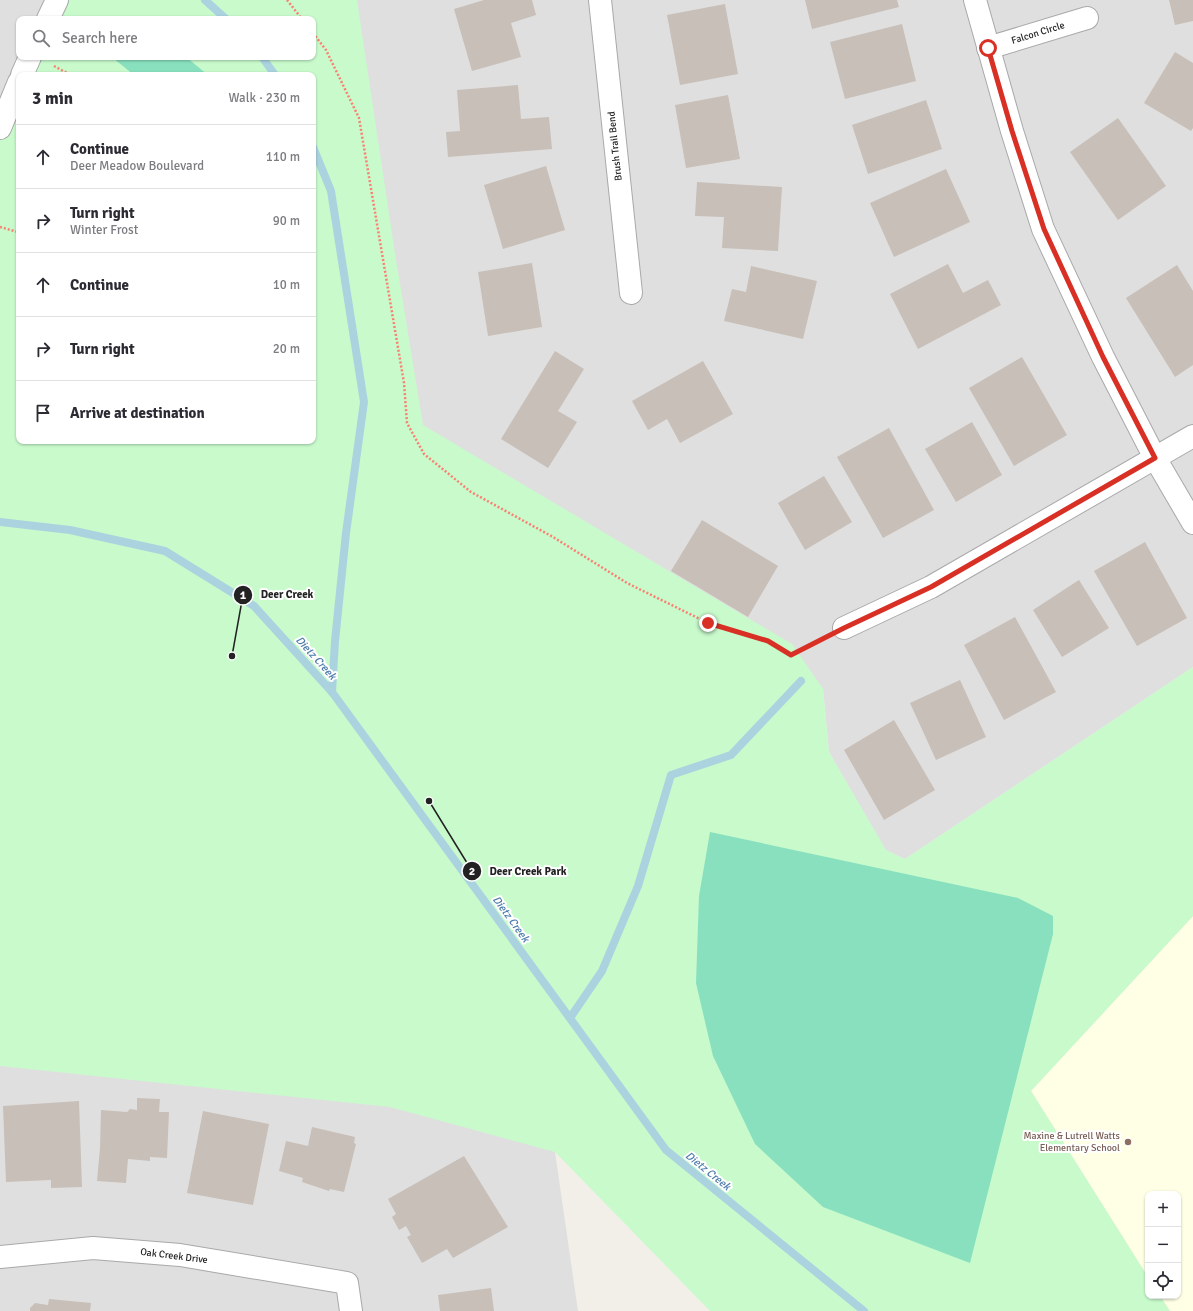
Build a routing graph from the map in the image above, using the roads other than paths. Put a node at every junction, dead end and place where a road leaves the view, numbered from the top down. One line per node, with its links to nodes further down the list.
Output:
1 (57, 0): 4 (street)
2 (600, 0): 11 (street, Brush Trail Bend)
3 (975, 0): 6 (street)
4 (49, 16)
5 (1087, 18): 6 (street, Falcon Circle)
6 (988, 48): 13 (street)
7 (29, 60): 8 (street)
8 (23, 72)
9 (16, 89): 10 (street)
10 (0, 128)
11 (631, 293)
12 (1193, 436): 13 (street)
13 (1155, 458): 14 (street); 15 (street)
14 (1193, 523)
15 (844, 628)
16 (0, 1257): 17 (street, Oak Creek Drive)
17 (351, 1311)

